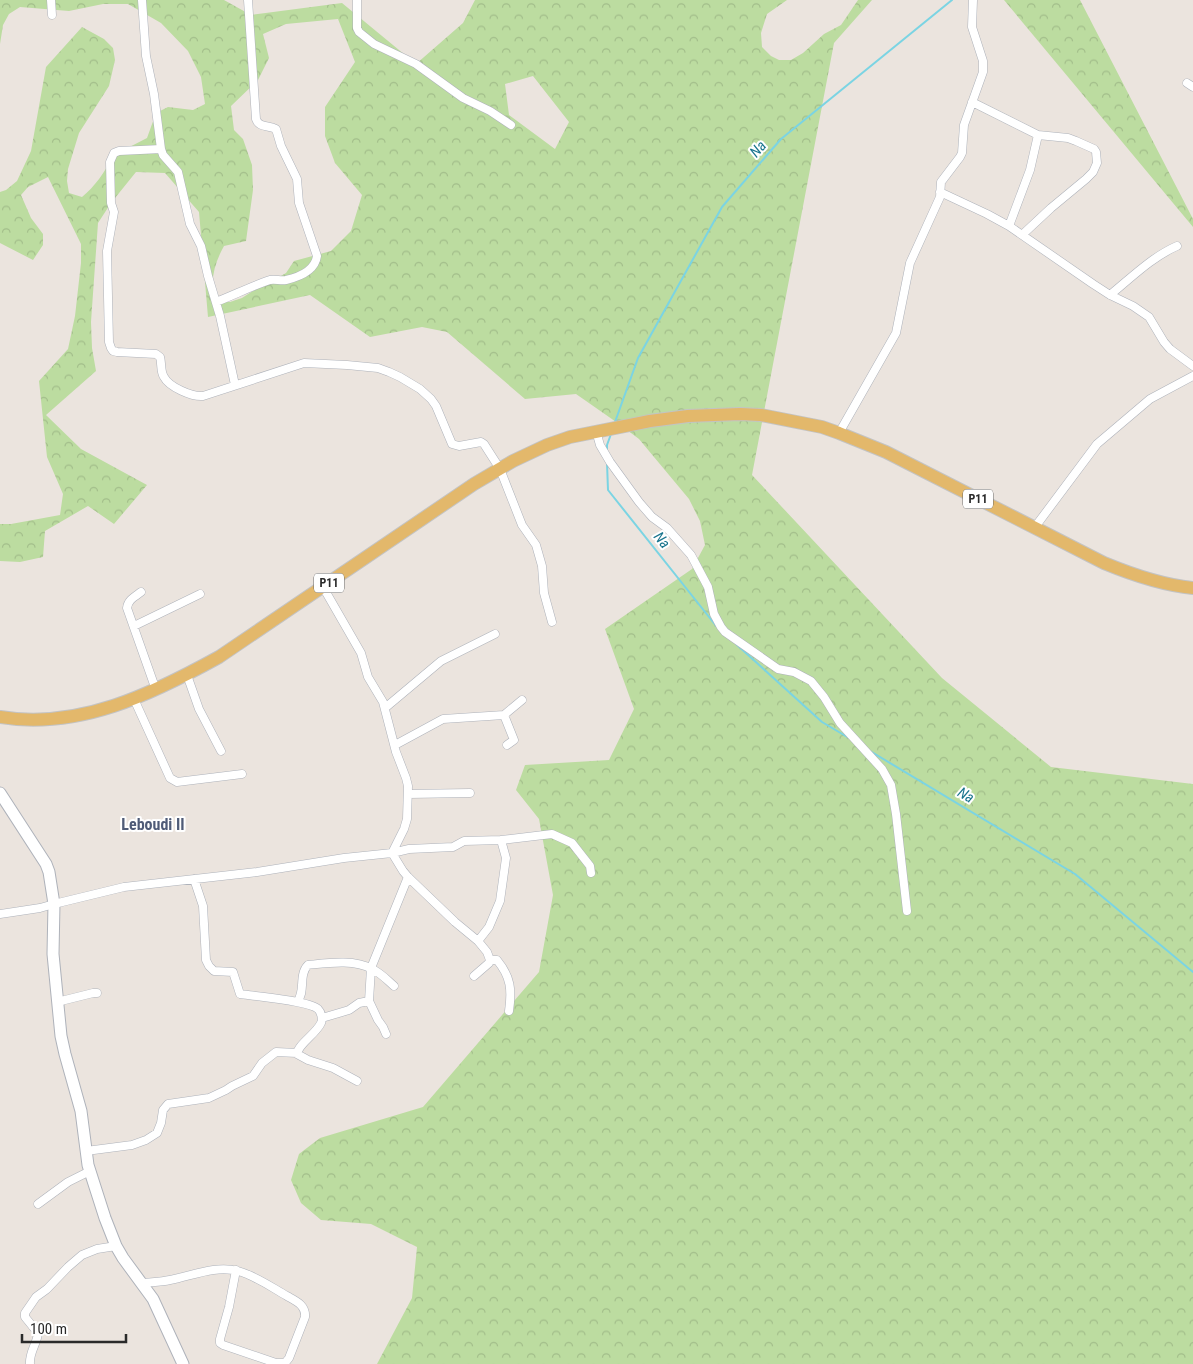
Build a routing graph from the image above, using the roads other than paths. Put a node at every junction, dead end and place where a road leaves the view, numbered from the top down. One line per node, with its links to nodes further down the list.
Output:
1 (51, 0): 6 (street)
2 (142, 0): 10 (street)
3 (248, 0): 16 (street)
4 (357, 0): 8 (street)
5 (973, 0): 7 (street)
6 (52, 15)
7 (972, 102): 9 (street); 11 (street)
8 (511, 125)
9 (1038, 135): 12 (street); 13 (street)
10 (161, 149): 16 (street); 19 (street)
11 (940, 192): 12 (street); 21 (street)
12 (1009, 226): 13 (street)
13 (1022, 235): 15 (street)
14 (1177, 246): 15 (street)
15 (1110, 295): 17 (street)
16 (216, 302): 19 (street)
17 (1193, 366)
18 (1193, 376): 23 (street)
19 (235, 386): 22 (street)
20 (596, 431): 21 (main road, P11); 22 (main road, P11); 51 (street)
21 (839, 433): 23 (main road, P11)
22 (500, 469): 24 (main road, P11); 28 (street)
23 (1035, 527): 25 (main road, P11)
24 (323, 587): 31 (main road, P11); 35 (street)
25 (1193, 588)
26 (140, 592): 29 (street)
27 (200, 594): 29 (street)
28 (552, 622)
29 (134, 626): 32 (street)
30 (494, 634): 35 (street)
31 (186, 675): 32 (main road, P11); 40 (street)
32 (156, 690): 33 (main road, P11)
33 (134, 699): 37 (main road, P11); 41 (street)
34 (522, 700): 36 (street)
35 (385, 708): 38 (street)
36 (504, 715): 38 (street); 39 (street)
37 (0, 717)
38 (394, 745): 44 (street)
39 (507, 745)
40 (221, 751)
41 (242, 774)
42 (0, 793): 50 (street)
43 (470, 793): 44 (street)
44 (408, 794): 46 (street)
45 (501, 840): 46 (street); 47 (street); 53 (street)
46 (392, 853): 48 (street); 49 (street)
47 (590, 873)
48 (408, 877): 53 (street); 55 (street)
49 (194, 880): 50 (street); 61 (street)
50 (54, 904): 52 (street); 60 (street)
51 (907, 911)
52 (0, 914)
53 (478, 941): 54 (street)
54 (490, 960): 56 (street); 62 (street)
55 (371, 968): 57 (street); 59 (street); 61 (street)
56 (474, 976)
57 (394, 986)
58 (97, 994): 60 (street)
59 (369, 1001): 63 (street); 64 (street)
60 (58, 1002): 67 (street)
61 (297, 1002): 63 (street)
62 (509, 1011)
63 (322, 1018): 65 (street)
64 (386, 1034)
65 (297, 1053): 66 (street); 67 (street)
66 (357, 1081)
67 (86, 1151): 68 (street)
68 (90, 1171): 69 (street); 70 (street)
69 (38, 1204)
70 (116, 1246): 72 (street); 73 (street)
71 (236, 1270): 72 (street); 75 (street); 75 (street)
72 (142, 1283): 74 (street)
73 (30, 1364)
74 (183, 1364)
75 (282, 1364)

